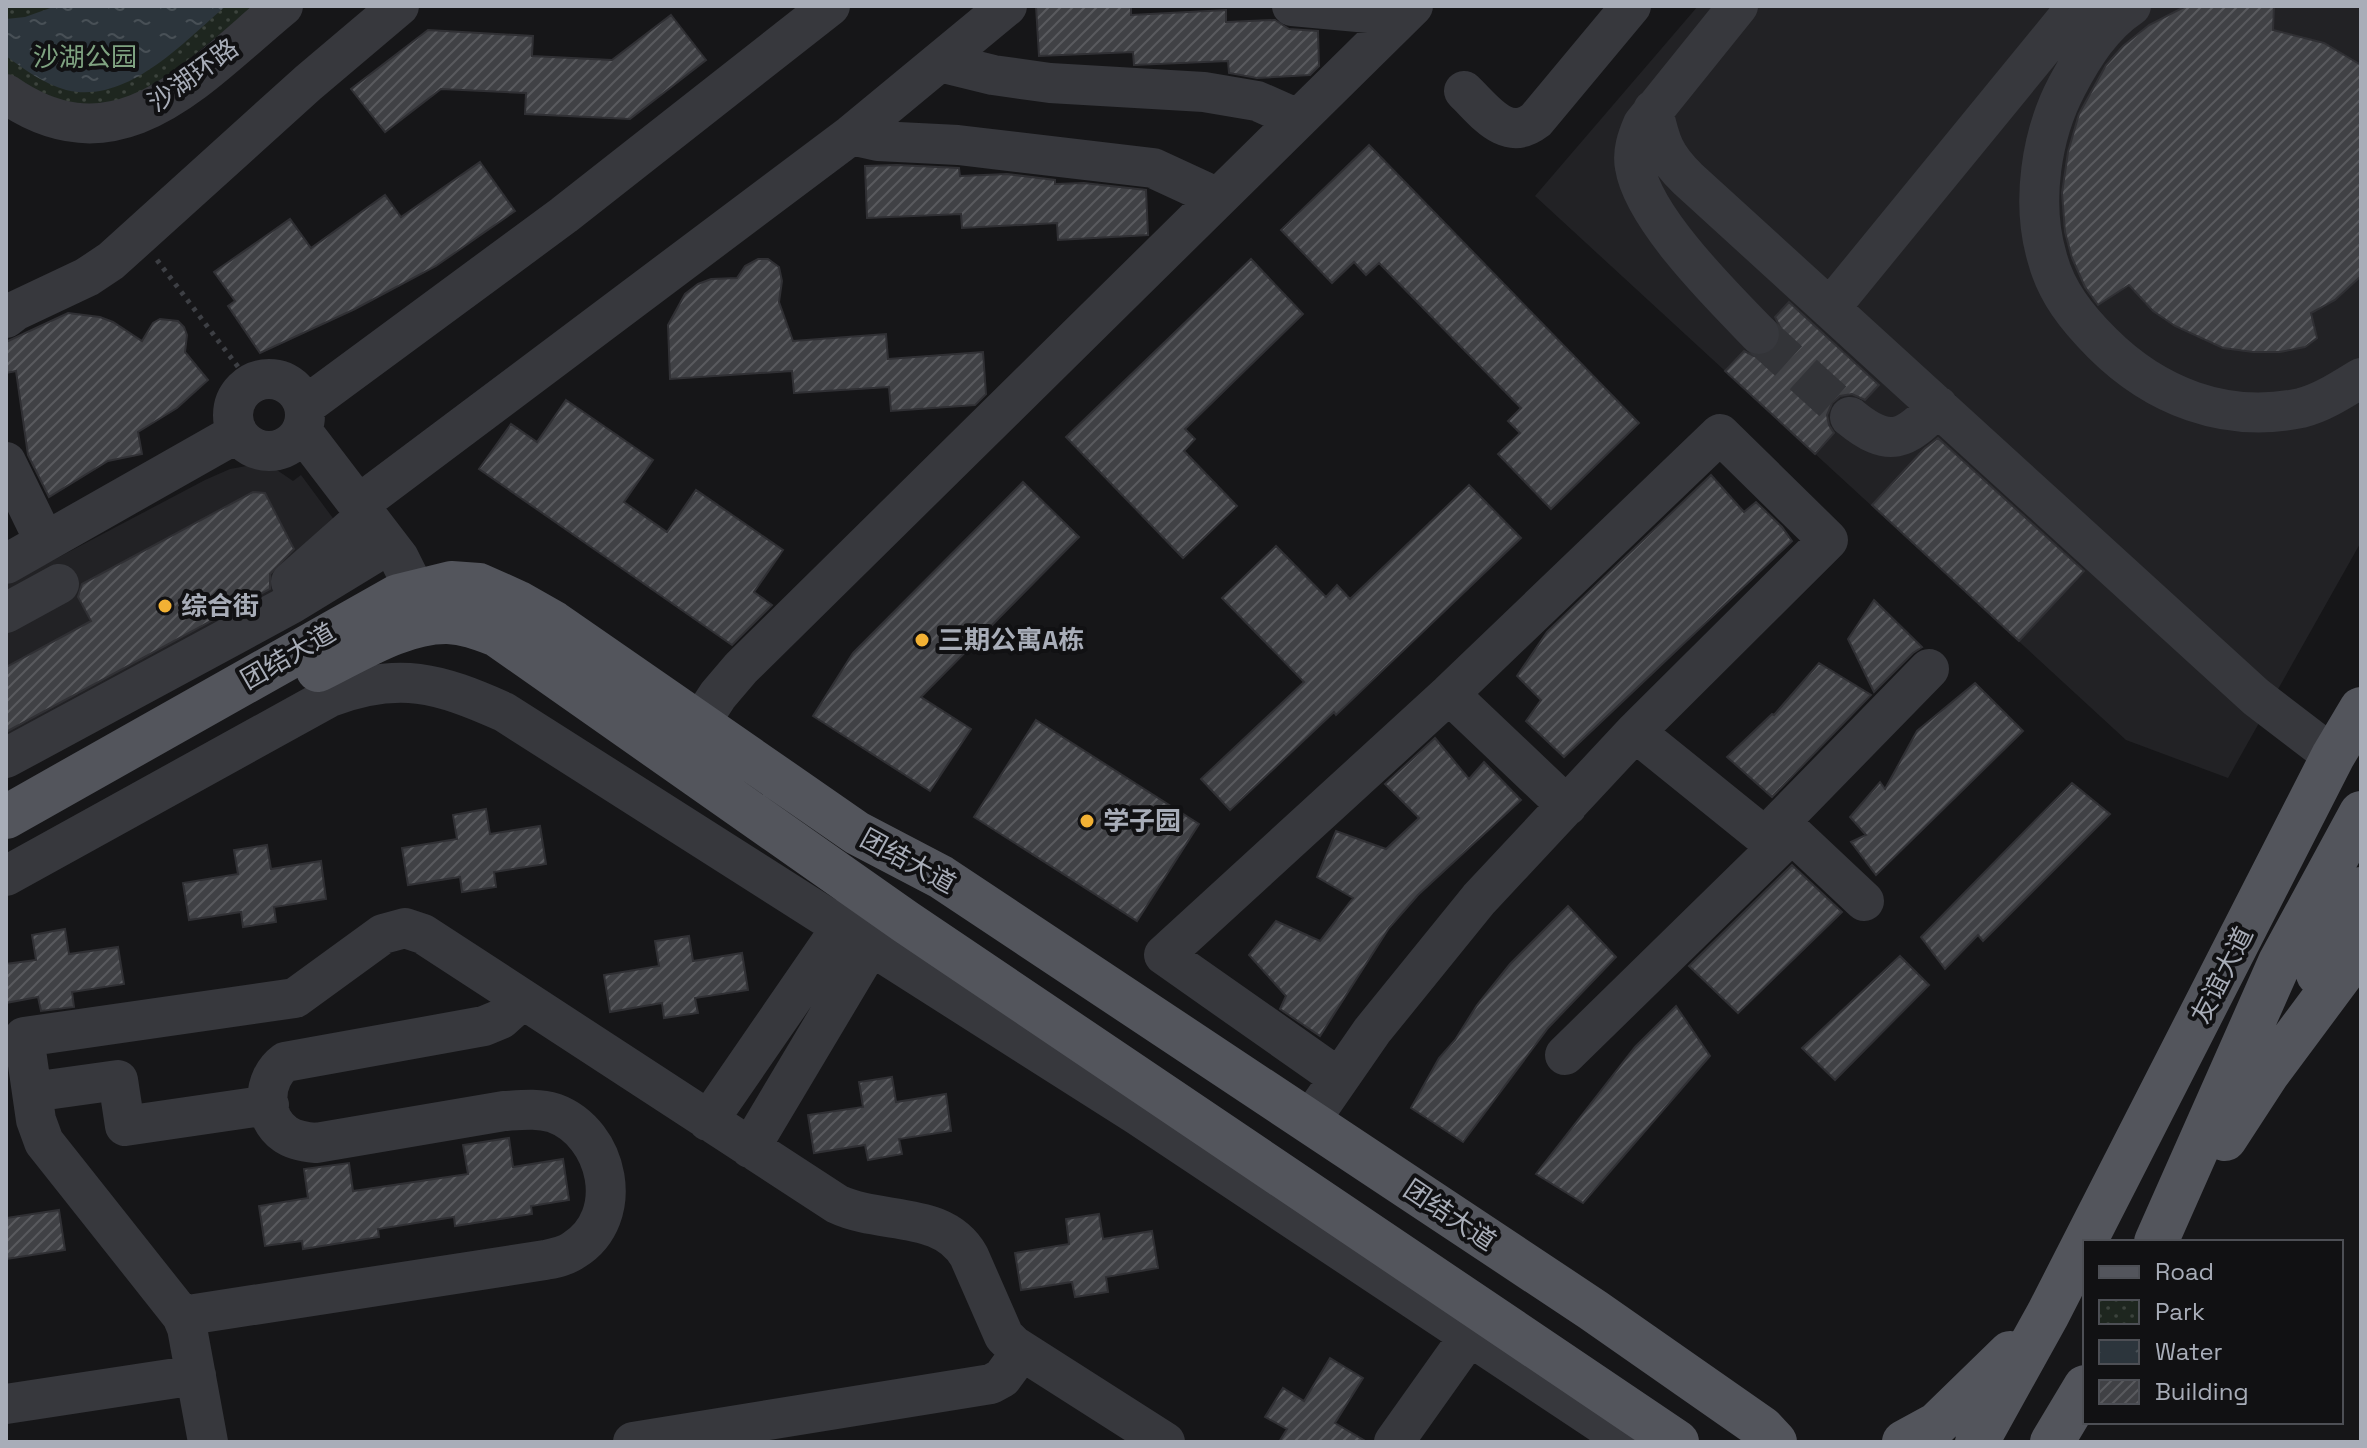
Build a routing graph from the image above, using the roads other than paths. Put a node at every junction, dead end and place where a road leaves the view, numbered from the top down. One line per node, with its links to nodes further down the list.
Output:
1 (283, 6): 15 (street, 沙湖环路)
2 (399, 6): 22 (street)
3 (830, 6): 27 (street)
4 (1007, 6): 12 (street)
5 (1292, 6): 10 (street)
6 (1631, 6): 14 (street)
7 (1738, 6): 17 (street)
8 (2077, 6): 11 (street)
9 (2131, 6): 11 (street)
10 (1408, 11): 18 (street)
11 (2066, 49): 13 (street); 16 (street)
12 (940, 62): 18 (street); 19 (street)
13 (2024, 71): 16 (street); 21 (street)
14 (1464, 91)
15 (6, 94)
16 (2060, 99): 24 (street)
17 (1653, 110): 21 (street); 23 (street)
18 (1298, 119): 20 (street)
19 (851, 135): 20 (street); 30 (street)
20 (1218, 198): 39 (street)
21 (1830, 308): 25 (street)
22 (6, 318)
23 (1759, 334)
24 (2361, 378)
25 (1938, 406): 26 (street); 41 (street)
26 (1850, 417)
27 (298, 427): 28 (street); 28 (street); 30 (street)
28 (237, 433): 31 (street)
29 (6, 462): 31 (street)
30 (361, 529): 34 (street); 42 (street)
31 (45, 542): 32 (street)
32 (6, 564)
33 (59, 584): 35 (street)
34 (406, 593): 39 (main road, 团结大道); 45 (main road, 团结大道)
35 (6, 613)
36 (1929, 669): 46 (street)
37 (1449, 694): 40 (street); 43 (street); 59 (street)
38 (2361, 709): 41 (main road, 友谊大道)
39 (699, 724): 47 (main road, 团结大道)
40 (1635, 732): 43 (street); 46 (street)
41 (2333, 756): 66 (main road, 友谊大道)
42 (6, 758)
43 (1567, 806): 59 (street)
44 (2361, 813): 50 (main road, 友谊大道)
45 (6, 817)
46 (1786, 828): 51 (street); 57 (street)
47 (857, 833): 52 (main road); 63 (main road, 团结大道)
48 (6, 846): 52 (main road, 团结大道)
49 (6, 876): 52 (street)
50 (2340, 889): 58 (main road, 友谊大道); 67 (main road, 友谊大道)
51 (1864, 901)
52 (883, 915): 62 (street); 65 (street); 72 (street); 77 (main road); 78 (main road, 团结大道); 78 (main road)
53 (2361, 934): 55 (main road)
54 (2361, 948): 55 (main road, 友谊大道)
55 (2327, 994): 58 (main road, 友谊大道)
56 (522, 1000): 60 (street); 61 (street); 62 (street)
57 (1565, 1055)
58 (2268, 1073): 68 (main road, 友谊大道)
59 (1339, 1078): 63 (street)
60 (32, 1092): 61 (street); 64 (street)
61 (269, 1105): 71 (street)
62 (708, 1121): 65 (street)
63 (1309, 1122): 77 (main road, 团结大道)
64 (22, 1134): 71 (street)
65 (750, 1148): 73 (street)
66 (2086, 1240)
67 (2158, 1240)
68 (2158, 1240)
69 (2083, 1245): 70 (main road, 友谊大道)
70 (2048, 1314): 85 (main road); 86 (main road, 友谊大道)
71 (182, 1316): 74 (street)
72 (1470, 1335): 82 (street); 83 (street)
73 (1021, 1352): 80 (street); 81 (street)
74 (196, 1375): 76 (street); 79 (street)
75 (2083, 1390): 87 (main road)
76 (6, 1404)
77 (1760, 1437): 84 (main road)
78 (1684, 1441)
79 (208, 1442)
80 (633, 1442)
81 (1165, 1442)
82 (1394, 1442)
83 (1629, 1442)
84 (1803, 1442)
85 (1904, 1442)
86 (1977, 1442)
87 (2052, 1442)

